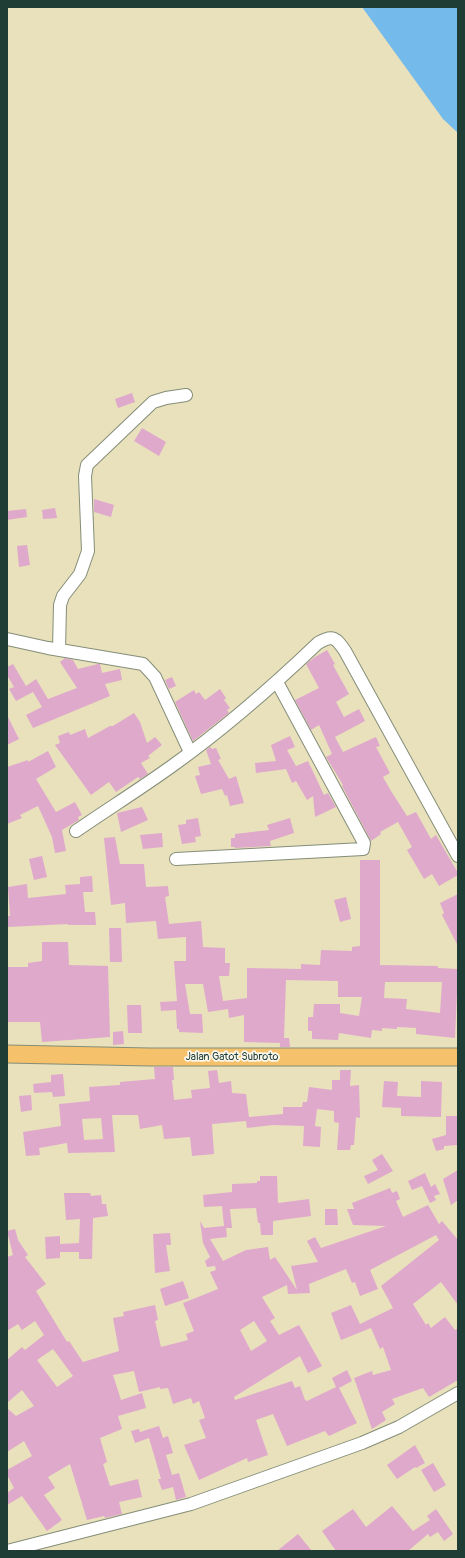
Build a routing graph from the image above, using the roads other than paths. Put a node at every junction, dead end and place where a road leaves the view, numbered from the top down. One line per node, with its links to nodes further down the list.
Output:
1 (186, 395): 3 (street)
2 (7, 639): 3 (street)
3 (59, 650): 5 (street)
4 (277, 682): 5 (street); 7 (street); 8 (street)
5 (190, 752): 6 (street)
6 (76, 831)
7 (458, 856)
8 (176, 859)
9 (7, 1054): 10 (highway, Jalan Gatot Subroto)
10 (458, 1057)
11 (458, 1393): 12 (street)
12 (7, 1551)

